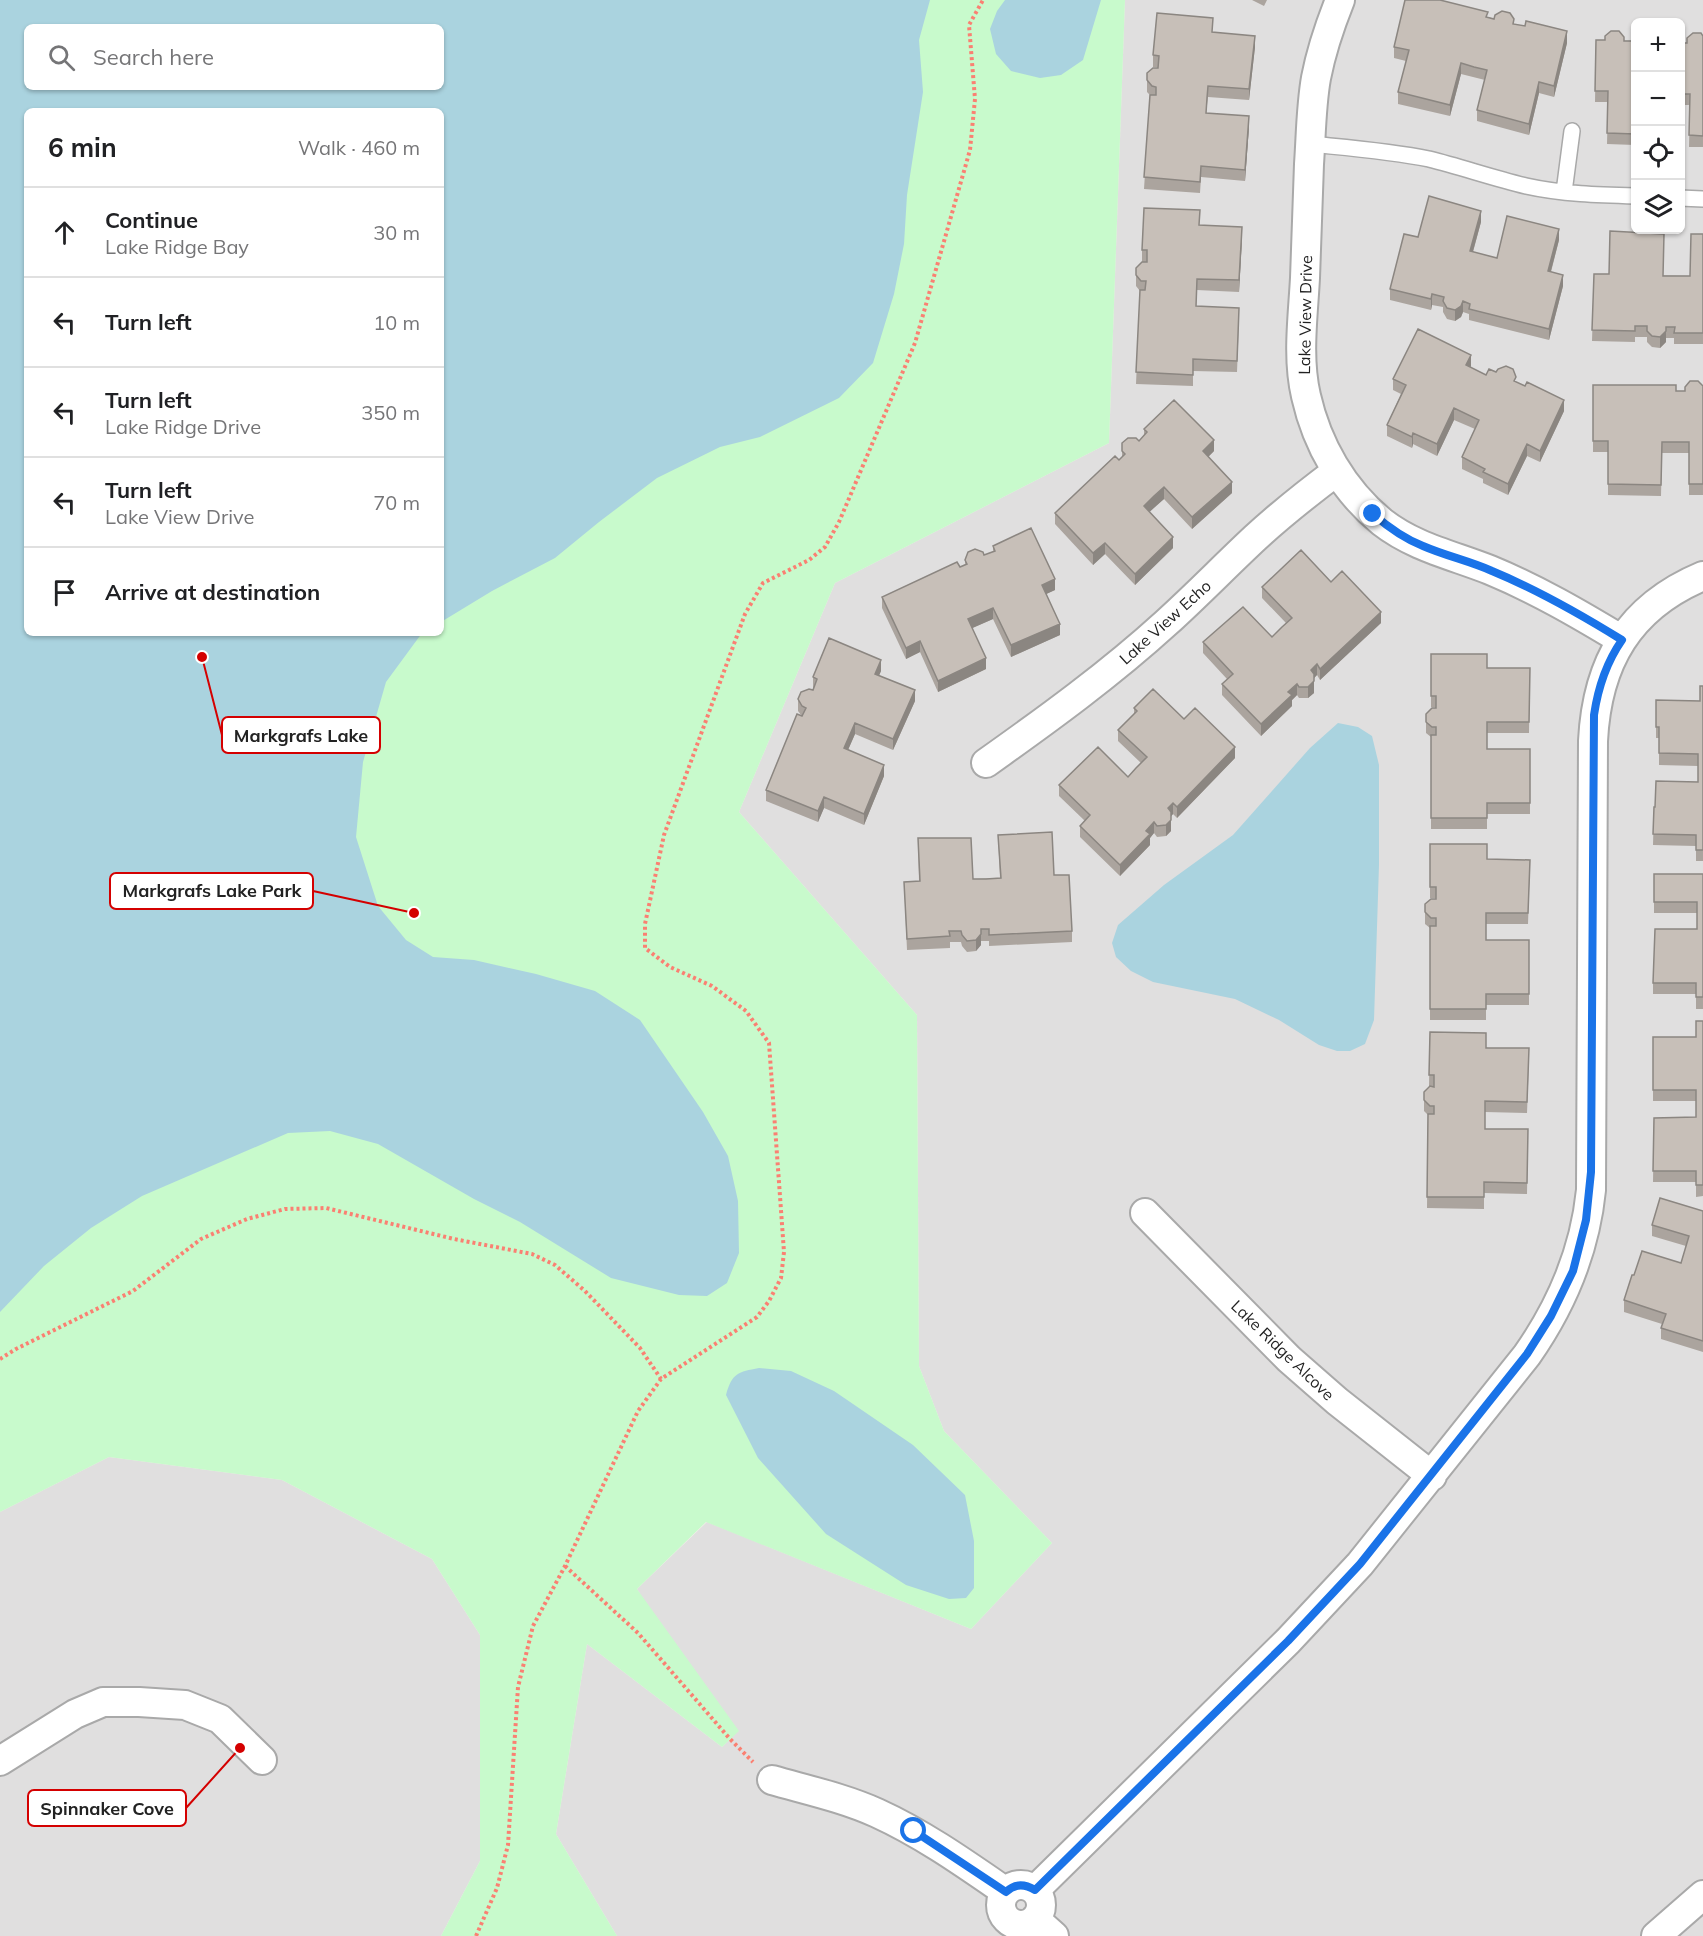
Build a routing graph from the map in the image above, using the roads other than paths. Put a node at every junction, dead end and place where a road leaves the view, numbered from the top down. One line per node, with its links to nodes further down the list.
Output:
1 (1340, 0): 3 (street, Lake View Drive)
2 (1572, 131): 4 (lane)
3 (1310, 144): 4 (lane); 8 (street, Lake View Drive)
4 (1564, 192): 5 (lane)
5 (1631, 196)
6 (1685, 198): 7 (lane)
7 (1703, 199)
8 (1337, 471): 10 (street, Lake View Drive); 11 (street, Lake View Echo)
9 (1703, 576): 10 (street)
10 (1622, 640): 13 (street)
11 (986, 763)
12 (1145, 1213): 13 (street, Lake Ridge Alcove)
13 (1432, 1476): 17 (street)
14 (262, 1760): 15 (street)
15 (0, 1761)
16 (772, 1780): 18 (street)
17 (1035, 1890): 18 (street); 20 (street)
18 (1006, 1892): 20 (street)
19 (1703, 1895): 21 (street)
20 (1024, 1928)
21 (1656, 1936)

